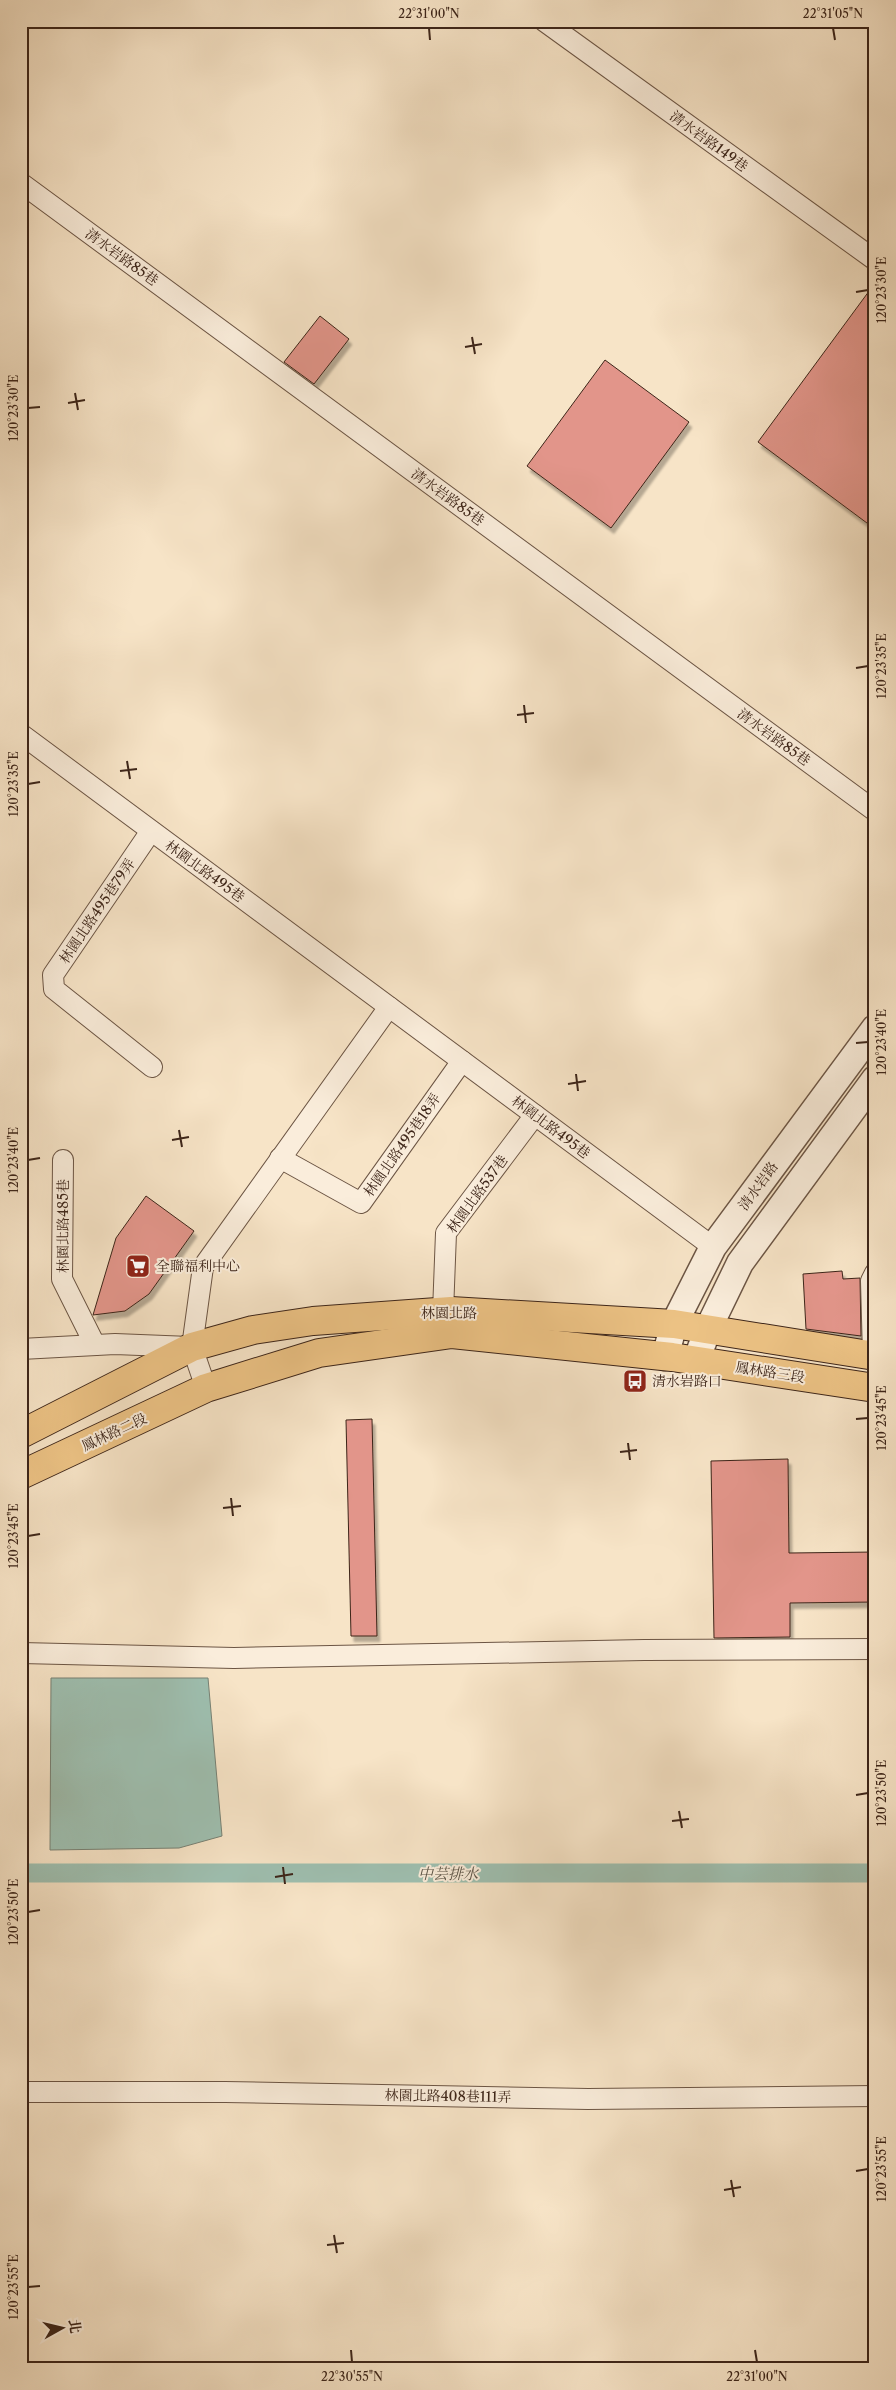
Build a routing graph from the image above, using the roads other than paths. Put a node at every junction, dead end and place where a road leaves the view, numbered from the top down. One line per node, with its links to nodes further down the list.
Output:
1 (544, 21): 3 (street, 清水岩路149巷)
2 (21, 184): 5 (street, 清水岩路85巷)
3 (875, 260)
4 (21, 734): 6 (street, 林園北路495巷)
5 (875, 811)
6 (152, 832): 7 (street, 林園北路495巷); 10 (street, 林園北路495巷79弄)
7 (389, 1007): 9 (street, 林園北路495巷); 13 (street)
8 (875, 1028): 15 (street, 清水岩路)
9 (462, 1061): 12 (street, 林園北路495巷); 13 (street, 林園北路495巷18弄)
10 (152, 1067)
11 (875, 1079): 19 (street)
12 (535, 1115): 15 (street, 林園北路495巷); 17 (street, 林園北路537巷)
13 (280, 1158): 21 (street)
14 (63, 1160): 20 (street, 林園北路485巷)
15 (713, 1247): 18 (street, 清水岩路)
16 (875, 1274): 23 (street)
17 (443, 1312): 18 (main road, 林園北路); 21 (main road, 林園北路)
18 (674, 1324): 19 (main road, 林園北路); 24 (street, 清水岩路)
19 (708, 1329): 23 (main road); 25 (street)
20 (95, 1345): 21 (street, 林園北路); 22 (street, 林園北路)
21 (192, 1347): 26 (street); 28 (main road)
22 (21, 1349)
23 (874, 1355)
24 (664, 1357): 25 (main road, 鳳林路三段); 26 (main road, 林園北路)
25 (696, 1361): 27 (main road, 鳳林路三段)
26 (206, 1388): 29 (main road, 鳳林路二段)
27 (875, 1388)
28 (21, 1434)
29 (21, 1475)
30 (875, 1649): 31 (street)
31 (21, 1652)
32 (21, 2092): 33 (street, 林園北路408巷111弄)
33 (875, 2096)

